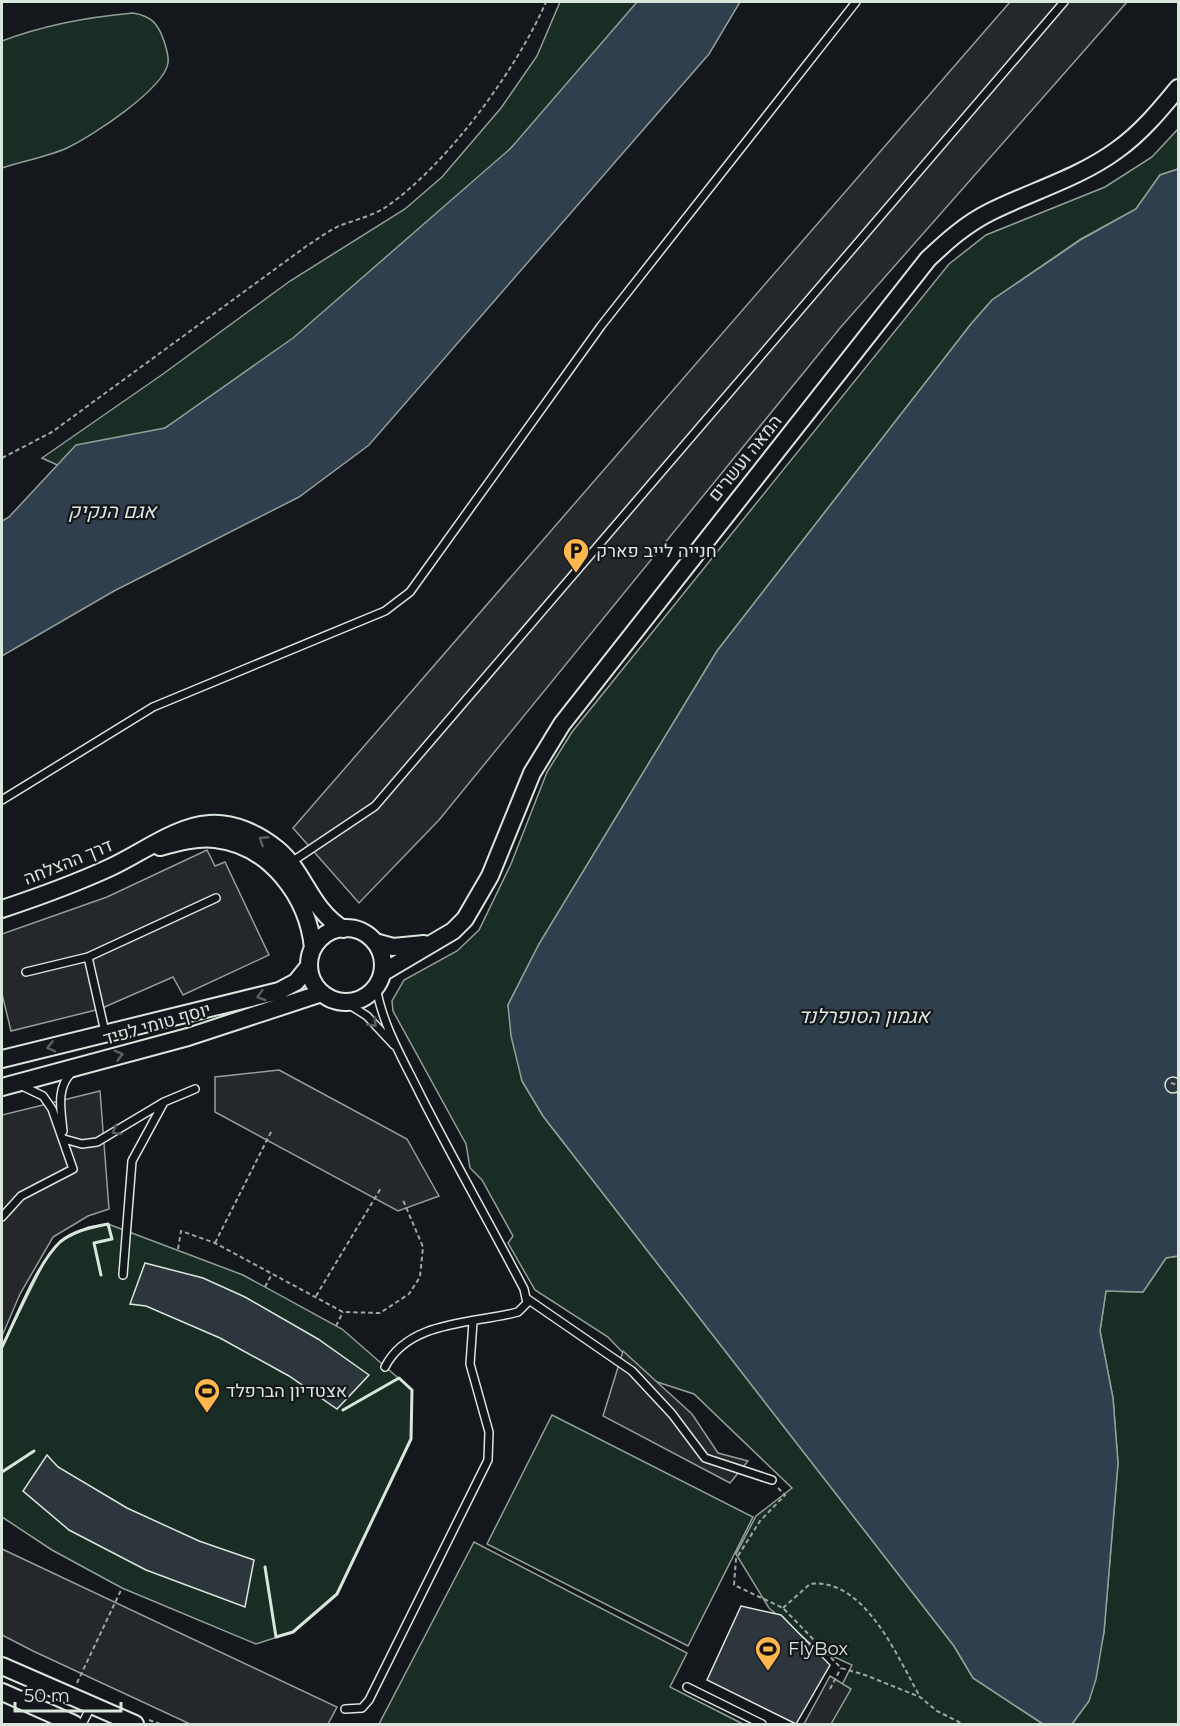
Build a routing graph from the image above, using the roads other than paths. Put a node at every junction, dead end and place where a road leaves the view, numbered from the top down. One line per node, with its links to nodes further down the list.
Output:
1 (856, 2): 4 (lane)
2 (1064, 2): 6 (lane)
3 (1179, 88): 11 (street, המאה ועשרים)
4 (2, 800)
5 (147, 850): 6 (street, דרך ההצלחה, one-way to 5); 8 (street, דרך ההצלחה); 12 (street, דרך ההצלחה)
6 (290, 862): 9 (street, דרך ההצלחה)
7 (216, 898): 13 (lane)
8 (2, 909)
9 (343, 929): 10 (street); 12 (street)
10 (375, 942): 11 (street); 16 (street)
11 (437, 942): 16 (street, המאה ועשרים)
12 (313, 948): 14 (street)
13 (88, 957): 15 (lane); 19 (lane)
14 (309, 966): 17 (street); 19 (street, יוסף טומי לפיד, one-way to 19)
15 (26, 972)
16 (379, 980): 18 (street); 20 (lane)
17 (322, 993): 18 (street); 22 (street, יוסף טומי לפיד, one-way to 17)
18 (345, 1002): 20 (lane, one-way to 20)
19 (105, 1034): 21 (street, יוסף טומי לפיד, one-way to 21)
20 (398, 1049): 29 (lane)
21 (2, 1059)
22 (77, 1067): 23 (street, יוסף טומי לפיד); 26 (lane)
23 (9, 1085): 26 (lane)
24 (195, 1089): 25 (lane)
25 (165, 1102): 26 (lane, one-way to 26); 28 (lane)
26 (64, 1139): 27 (lane)
27 (2, 1217)
28 (123, 1275)
29 (526, 1298): 30 (lane); 32 (lane)
30 (473, 1322): 31 (lane); 37 (lane)
31 (385, 1367)
32 (772, 1480)
33 (2, 1666): 36 (street)
34 (687, 1687): 41 (lane)
35 (2, 1692): 38 (street)
36 (92, 1705): 39 (lane); 40 (street)
37 (345, 1708)
38 (74, 1725)
39 (82, 1725)
40 (135, 1725)
41 (762, 1725)

